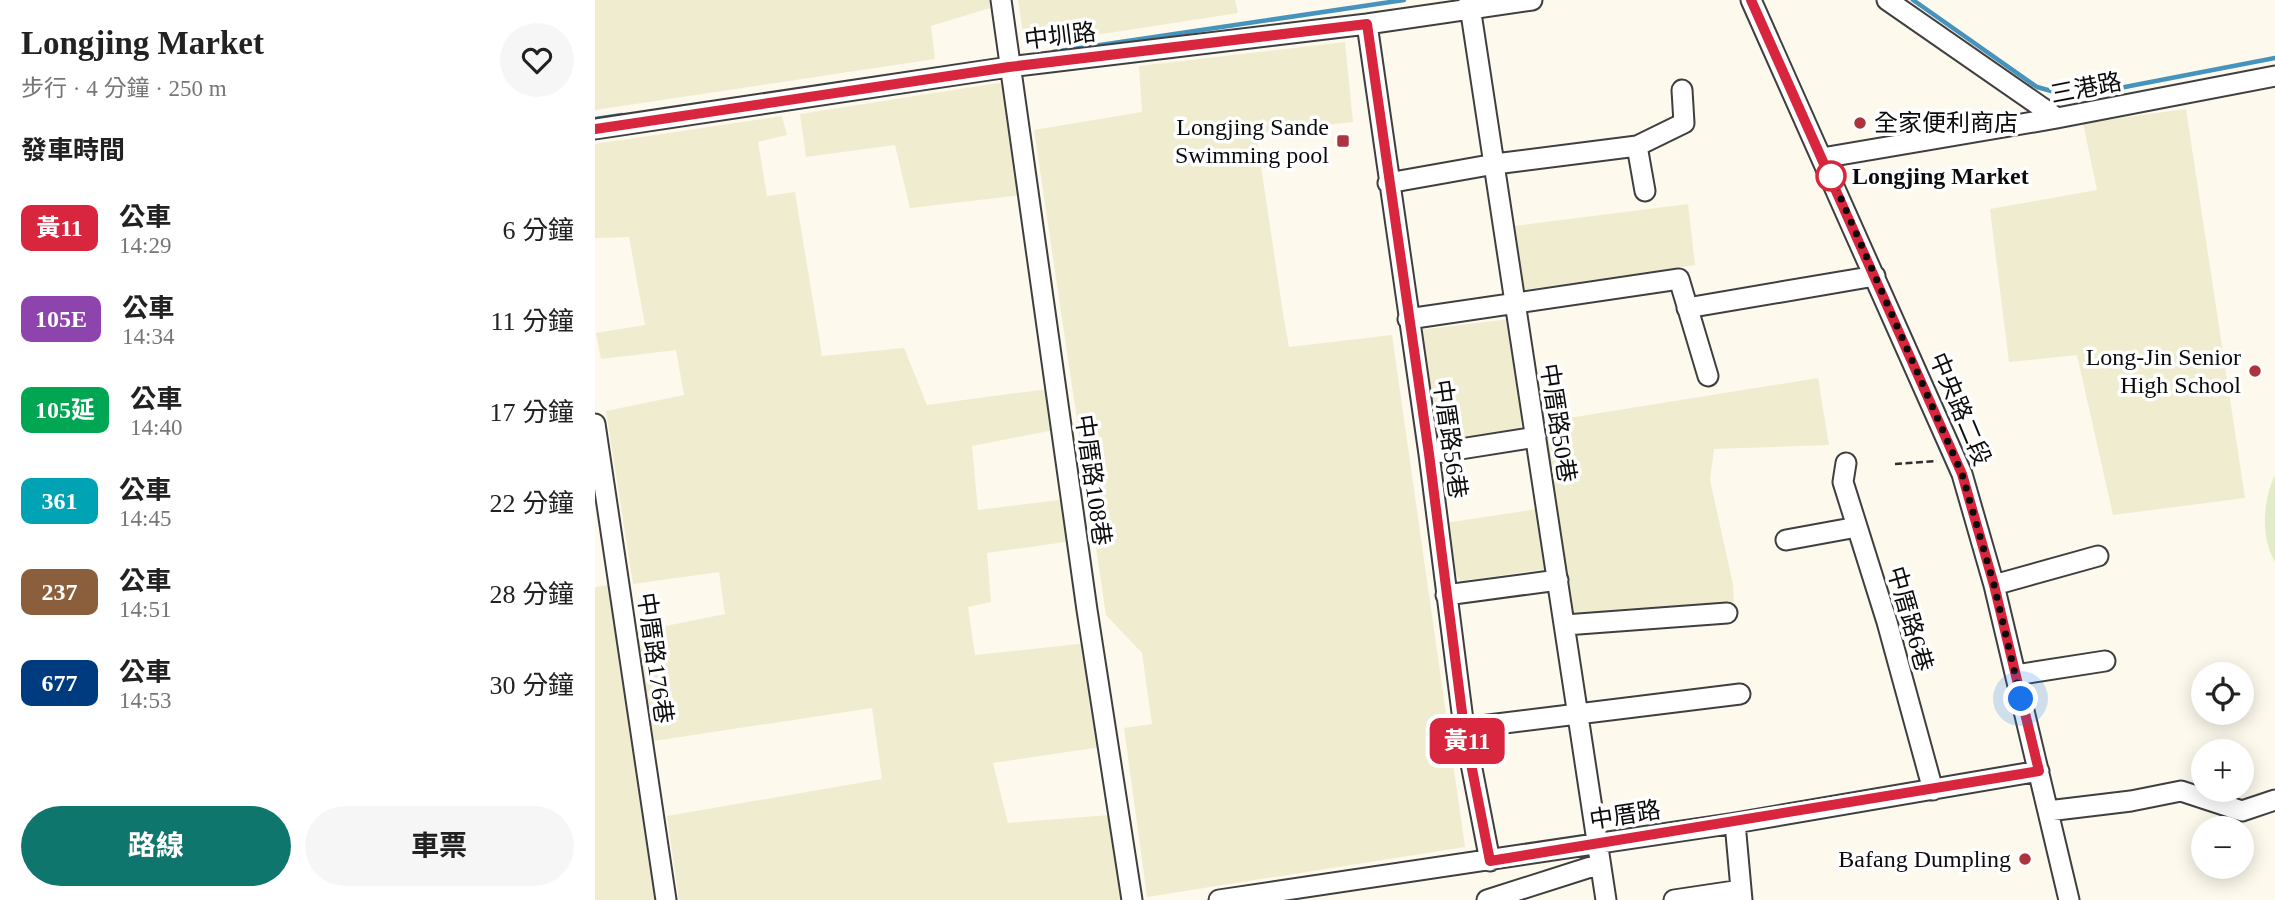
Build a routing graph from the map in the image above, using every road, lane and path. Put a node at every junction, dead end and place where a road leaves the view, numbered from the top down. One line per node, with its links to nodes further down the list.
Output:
1 (1001, 0): 8 (street, 中厝路108巷)
2 (1532, 0): 5 (street, 中圳路)
3 (1751, 0): 14 (street, 中央路二段)
4 (1887, 0): 6 (street)
5 (1470, 5): 7 (street, 中圳路); 15 (street, 中厝路50巷)
6 (1913, 7): 11 (street)
7 (1367, 24): 8 (street, 中圳路); 16 (street, 中厝路56巷)
8 (1009, 67): 12 (street, 中圳路); 51 (street, 中厝路108巷)
9 (2275, 76): 11 (street, 三港路)
10 (1682, 90): 13 (street)
11 (2057, 118): 14 (street, 三港路)
12 (595, 129)
13 (1637, 146): 15 (street); 17 (street)
14 (1822, 158): 18 (street, 中央路二段)
15 (1495, 164): 16 (street); 19 (street, 中厝路50巷)
16 (1388, 183): 21 (street, 中厝路56巷)
17 (1645, 191)
18 (1875, 276): 20 (street); 26 (street, 中央路二段)
19 (1516, 305): 20 (street); 21 (street); 24 (street, 中厝路50巷)
20 (1687, 308): 22 (street)
21 (1408, 319): 25 (street, 中厝路56巷)
22 (1708, 376)
23 (595, 424): 50 (street, 中厝路176巷)
24 (1536, 437): 25 (street); 32 (street, 中厝路50巷)
25 (1429, 454): 34 (street, 中厝路56巷)
26 (1957, 460): 28 (path); 33 (street, 中央路二段)
27 (1846, 463): 29 (street, 中厝路6巷)
28 (1895, 464)
29 (1857, 527): 30 (street); 43 (street, 中厝路6巷)
30 (1786, 540)
31 (2098, 556): 33 (street)
32 (1558, 580): 34 (street); 36 (street, 中厝路50巷)
33 (1994, 585): 38 (street, 中央路二段)
34 (1446, 595): 41 (street, 中厝路56巷)
35 (1727, 614): 36 (street)
36 (1565, 625): 40 (street, 中厝路50巷)
37 (2105, 661): 38 (street)
38 (2016, 675): 42 (street, 中央路二段)
39 (1741, 694): 40 (street)
40 (1577, 716): 41 (street); 47 (street, 中厝路50巷)
41 (1464, 728): 48 (street, 中厝路56巷)
42 (2039, 771): 43 (street, 中厝路); 45 (street, 中央路二段)
43 (1933, 790): 46 (street, 中厝路)
44 (2275, 800): 45 (street)
45 (2048, 811): 56 (street, 中央路二段)
46 (1735, 823): 47 (street, 中厝路); 49 (street)
47 (1598, 854): 48 (street, 中厝路); 53 (street); 54 (street, 中厝路50巷)
48 (1490, 861): 52 (street, 中厝路)
49 (1742, 895): 55 (street)
50 (666, 900)
51 (1132, 900)
52 (1219, 900)
53 (1486, 900)
54 (1606, 900)
55 (1674, 900)
56 (2069, 900)

